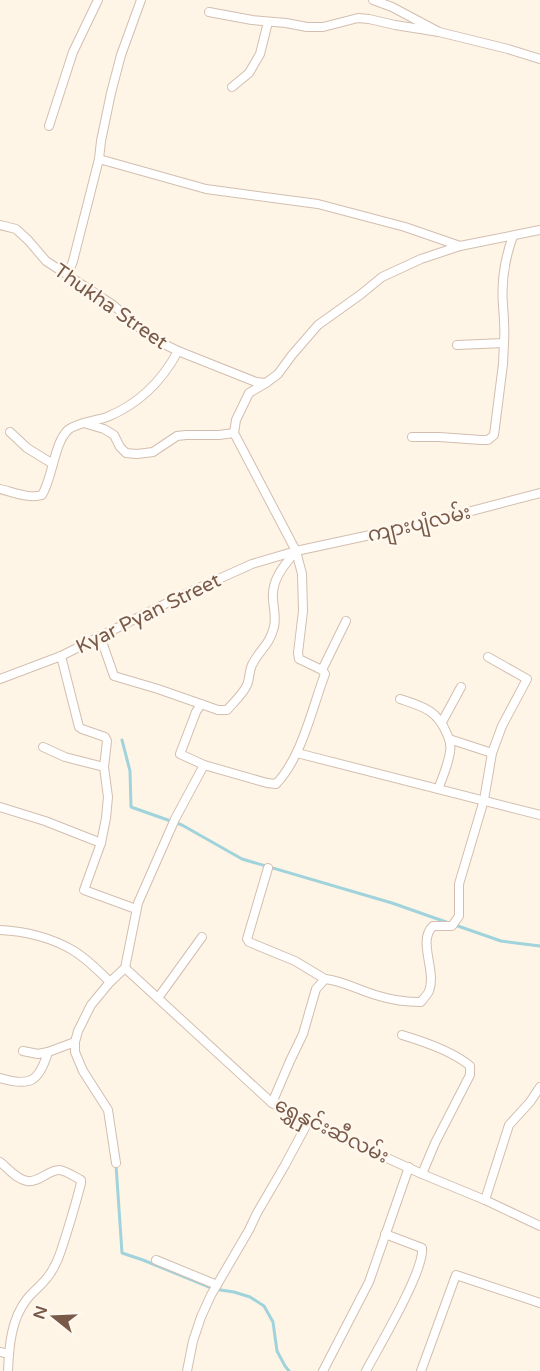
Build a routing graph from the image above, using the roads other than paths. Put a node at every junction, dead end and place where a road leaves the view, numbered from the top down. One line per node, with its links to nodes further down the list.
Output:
1 (98, 0): 9 (street)
2 (141, 0): 10 (street)
3 (373, 0): 6 (street)
4 (209, 12): 5 (street)
5 (268, 21): 6 (street); 8 (street)
6 (439, 32): 7 (street)
7 (540, 59)
8 (232, 87)
9 (49, 126)
10 (99, 159): 14 (street); 15 (street)
11 (0, 225): 15 (street, Thukha Street)
12 (540, 230): 13 (street)
13 (513, 236): 14 (street); 16 (street)
14 (460, 246): 19 (street)
15 (68, 274): 18 (street, Thukha Street)
16 (504, 343): 17 (street); 23 (street)
17 (456, 345)
18 (178, 351): 19 (street, Thukha Street); 20 (street)
19 (266, 383): 22 (street)
20 (86, 423): 22 (street); 24 (street)
21 (10, 432): 24 (street)
22 (234, 433): 27 (street)
23 (412, 437)
24 (53, 464): 25 (street)
25 (0, 489)
26 (540, 493): 27 (street, ကျားပျံလမ်း)
27 (296, 551): 29 (street, Kyar Pyan Street); 32 (street); 36 (street)
28 (346, 621): 32 (street)
29 (100, 636): 30 (street, Kyar Pyan Street); 36 (street)
30 (61, 656): 33 (street, Kyar Pyan Street); 43 (street)
31 (488, 657): 41 (street)
32 (322, 670): 40 (street)
33 (0, 679)
34 (461, 687): 37 (street)
35 (400, 699): 37 (street)
36 (201, 704): 42 (street)
37 (442, 722): 38 (street)
38 (450, 739): 41 (street); 44 (street)
39 (43, 747): 43 (street)
40 (297, 753): 42 (street); 44 (street)
41 (492, 753): 45 (street)
42 (204, 765): 50 (street)
43 (104, 768): 48 (street)
44 (438, 789): 45 (street)
45 (484, 800): 47 (street); 54 (street)
46 (0, 807): 48 (street)
47 (540, 815)
48 (101, 843): 50 (street)
49 (268, 868): 54 (street)
50 (136, 909): 53 (street)
51 (0, 930): 55 (street)
52 (202, 937): 56 (street)
53 (125, 968): 55 (street); 56 (street, ရွှေနှင်းဆီလမ်း)
54 (325, 979): 63 (street)
55 (110, 982): 58 (street)
56 (158, 998): 63 (street, ရွှေနှင်းဆီလမ်း)
57 (402, 1035): 68 (street)
58 (75, 1042): 60 (street); 66 (street)
59 (23, 1051): 60 (street)
60 (48, 1053): 61 (street)
61 (0, 1078)
62 (540, 1087): 69 (street)
63 (272, 1104): 64 (street, ရွှေနှင်းဆီလမ်း)
64 (308, 1122): 67 (street, ရွှေနှင်းဆီလမ်း); 73 (street)
65 (0, 1162): 75 (street)
66 (116, 1163)
67 (409, 1167): 68 (street, ရွှေနှင်းဆီလမ်း); 71 (street)
68 (422, 1174): 69 (street, ရွှေနှင်းဆီလမ်း)
69 (485, 1200): 70 (street, ရွှေနှင်းဆီလမ်း)
70 (540, 1226)
71 (385, 1234): 78 (street); 79 (street)
72 (156, 1260): 73 (street)
73 (216, 1286): 77 (street)
74 (540, 1303): 80 (street)
75 (4, 1353): 76 (street)
76 (8, 1371)
77 (187, 1371)
78 (322, 1371)
79 (366, 1371)
80 (421, 1371)

